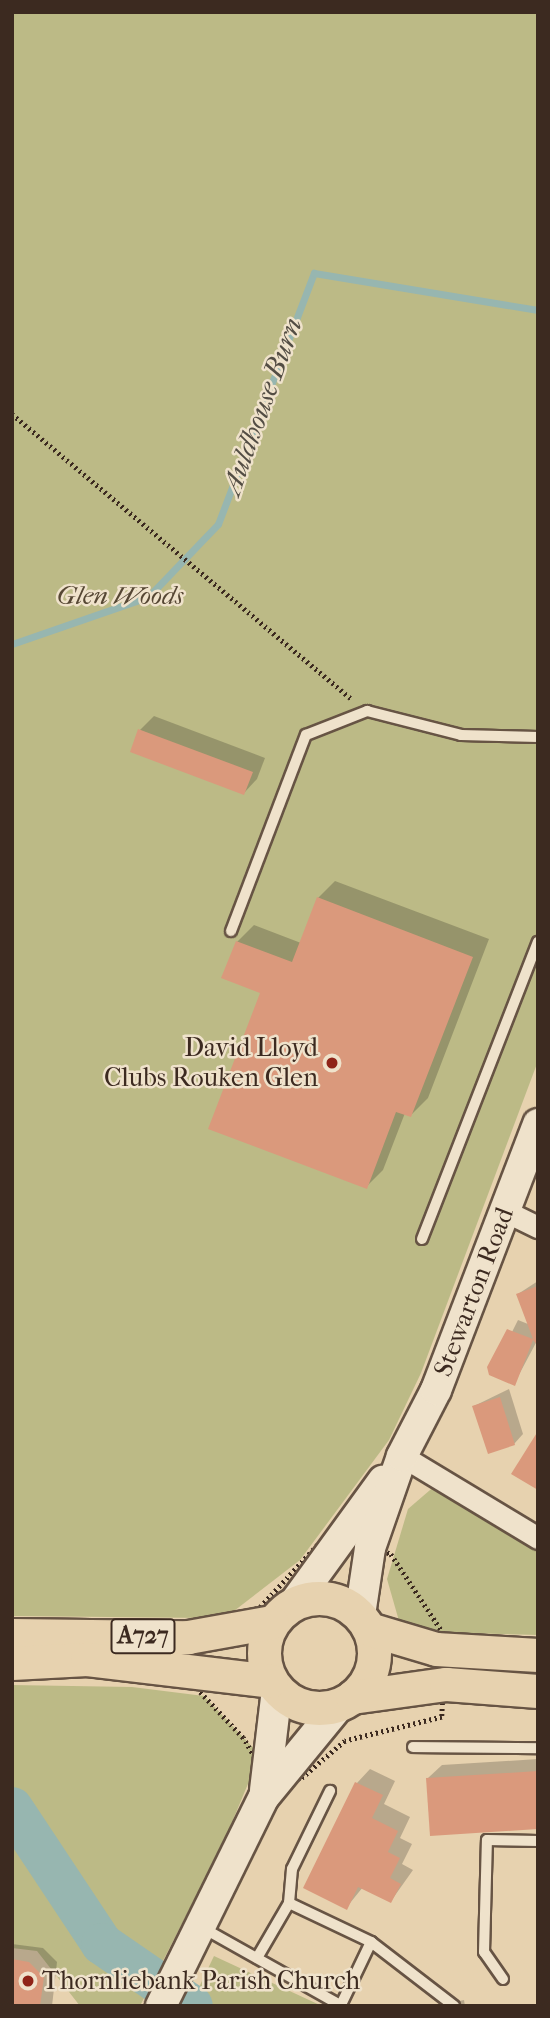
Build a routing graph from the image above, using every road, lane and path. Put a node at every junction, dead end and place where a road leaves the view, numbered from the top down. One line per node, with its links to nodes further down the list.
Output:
1 (12, 414): 2 (path)
2 (367, 711): 3 (lane); 4 (lane)
3 (538, 737)
4 (231, 931)
5 (538, 942): 9 (lane)
6 (538, 1124): 7 (main road, Stewarton Road)
7 (505, 1211): 8 (street); 10 (main road, Stewarton Road)
8 (537, 1227)
9 (422, 1239)
10 (402, 1456): 11 (main road, Stewarton Road); 12 (street); 13 (main road, Stewarton Road)
11 (342, 1538): 13 (path); 14 (main road, Stewarton Road); 18 (path)
12 (538, 1538)
13 (370, 1548): 15 (main road, Stewarton Road); 17 (path)
14 (284, 1612): 15 (main road); 18 (main road, A727); 22 (main road)
15 (364, 1622): 17 (main road); 24 (main road)
16 (12, 1635): 18 (main road, A727)
17 (449, 1650): 19 (main road); 21 (path)
18 (198, 1652): 20 (main road, A727); 22 (main road, A727); 27 (path)
19 (538, 1655)
20 (12, 1662)
21 (446, 1684): 23 (main road); 24 (main road); 27 (path)
22 (274, 1685): 24 (main road); 27 (main road)
23 (538, 1691)
24 (346, 1701): 27 (main road)
25 (413, 1747): 26 (lane)
26 (538, 1748)
27 (272, 1780): 31 (main road)
28 (330, 1791): 30 (lane)
29 (538, 1841): 34 (lane)
30 (289, 1903): 32 (lane); 33 (lane)
31 (195, 1937): 33 (lane); 36 (main road)
32 (371, 1942): 35 (lane); 37 (lane)
33 (257, 1958): 35 (lane)
34 (503, 1979)
35 (342, 2005)
36 (161, 2006)
37 (454, 2006)

